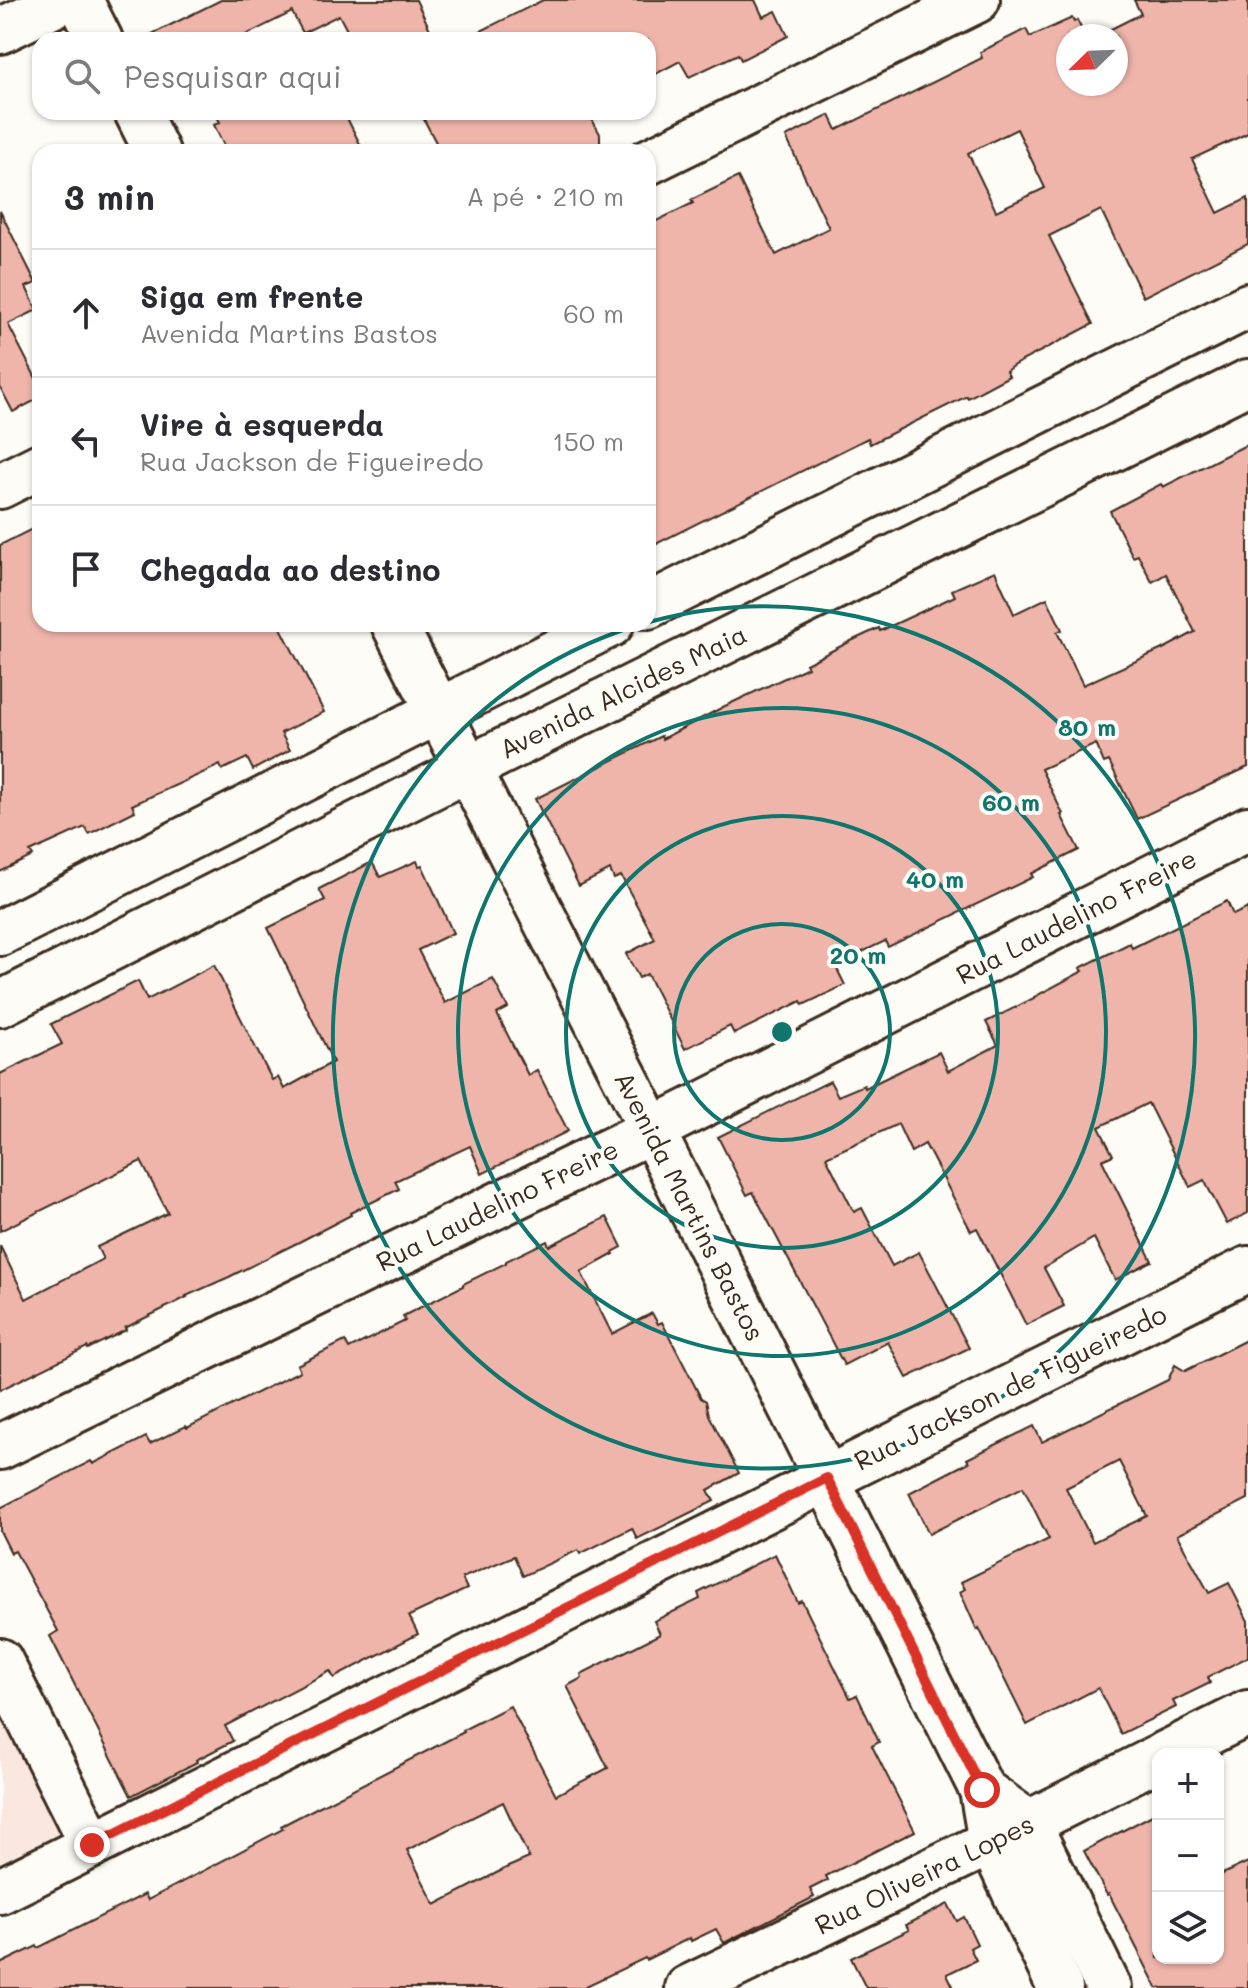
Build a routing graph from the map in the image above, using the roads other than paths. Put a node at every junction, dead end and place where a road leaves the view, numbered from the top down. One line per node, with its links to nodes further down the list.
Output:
1 (64, 0): 4 (street)
2 (80, 0): 5 (street)
3 (977, 0): 8 (street)
4 (0, 31)
5 (96, 32)
6 (141, 120): 7 (street)
7 (153, 144)
8 (656, 158)
9 (1248, 306): 13 (street)
10 (1248, 382): 17 (street, Avenida Alcides Maia)
11 (32, 470): 12 (street)
12 (0, 486)
13 (656, 602)
14 (398, 632): 16 (street, Avenida Martins Bastos)
15 (595, 632): 16 (street)
16 (438, 710): 17 (street, Avenida Martins Bastos); 19 (street)
17 (467, 769): 20 (street, Avenida Alcides Maia); 21 (street, Avenida Martins Bastos)
18 (1248, 829): 21 (street, Rua Laudelino Freire)
19 (0, 933)
20 (0, 1004)
21 (652, 1130): 23 (street, Rua Laudelino Freire); 24 (street, Avenida Martins Bastos)
22 (1248, 1269): 24 (street, Rua Jackson de Figueiredo)
23 (0, 1447)
24 (827, 1478): 29 (street, Avenida Martins Bastos); 30 (street, Rua Jackson de Figueiredo)
25 (0, 1661): 30 (street)
26 (1248, 1713): 27 (street)
27 (1177, 1748)
28 (1152, 1761): 29 (street, Rua Oliveira Lopes)
29 (1010, 1832): 32 (street, Rua Oliveira Lopes); 33 (street, Avenida Martins Bastos); 34 (street, Avenida Martins Bastos)
30 (92, 1845): 31 (street, Rua Jackson de Figueiredo)
31 (0, 1891)
32 (688, 1988)
33 (1060, 1988)
34 (1109, 1988)

